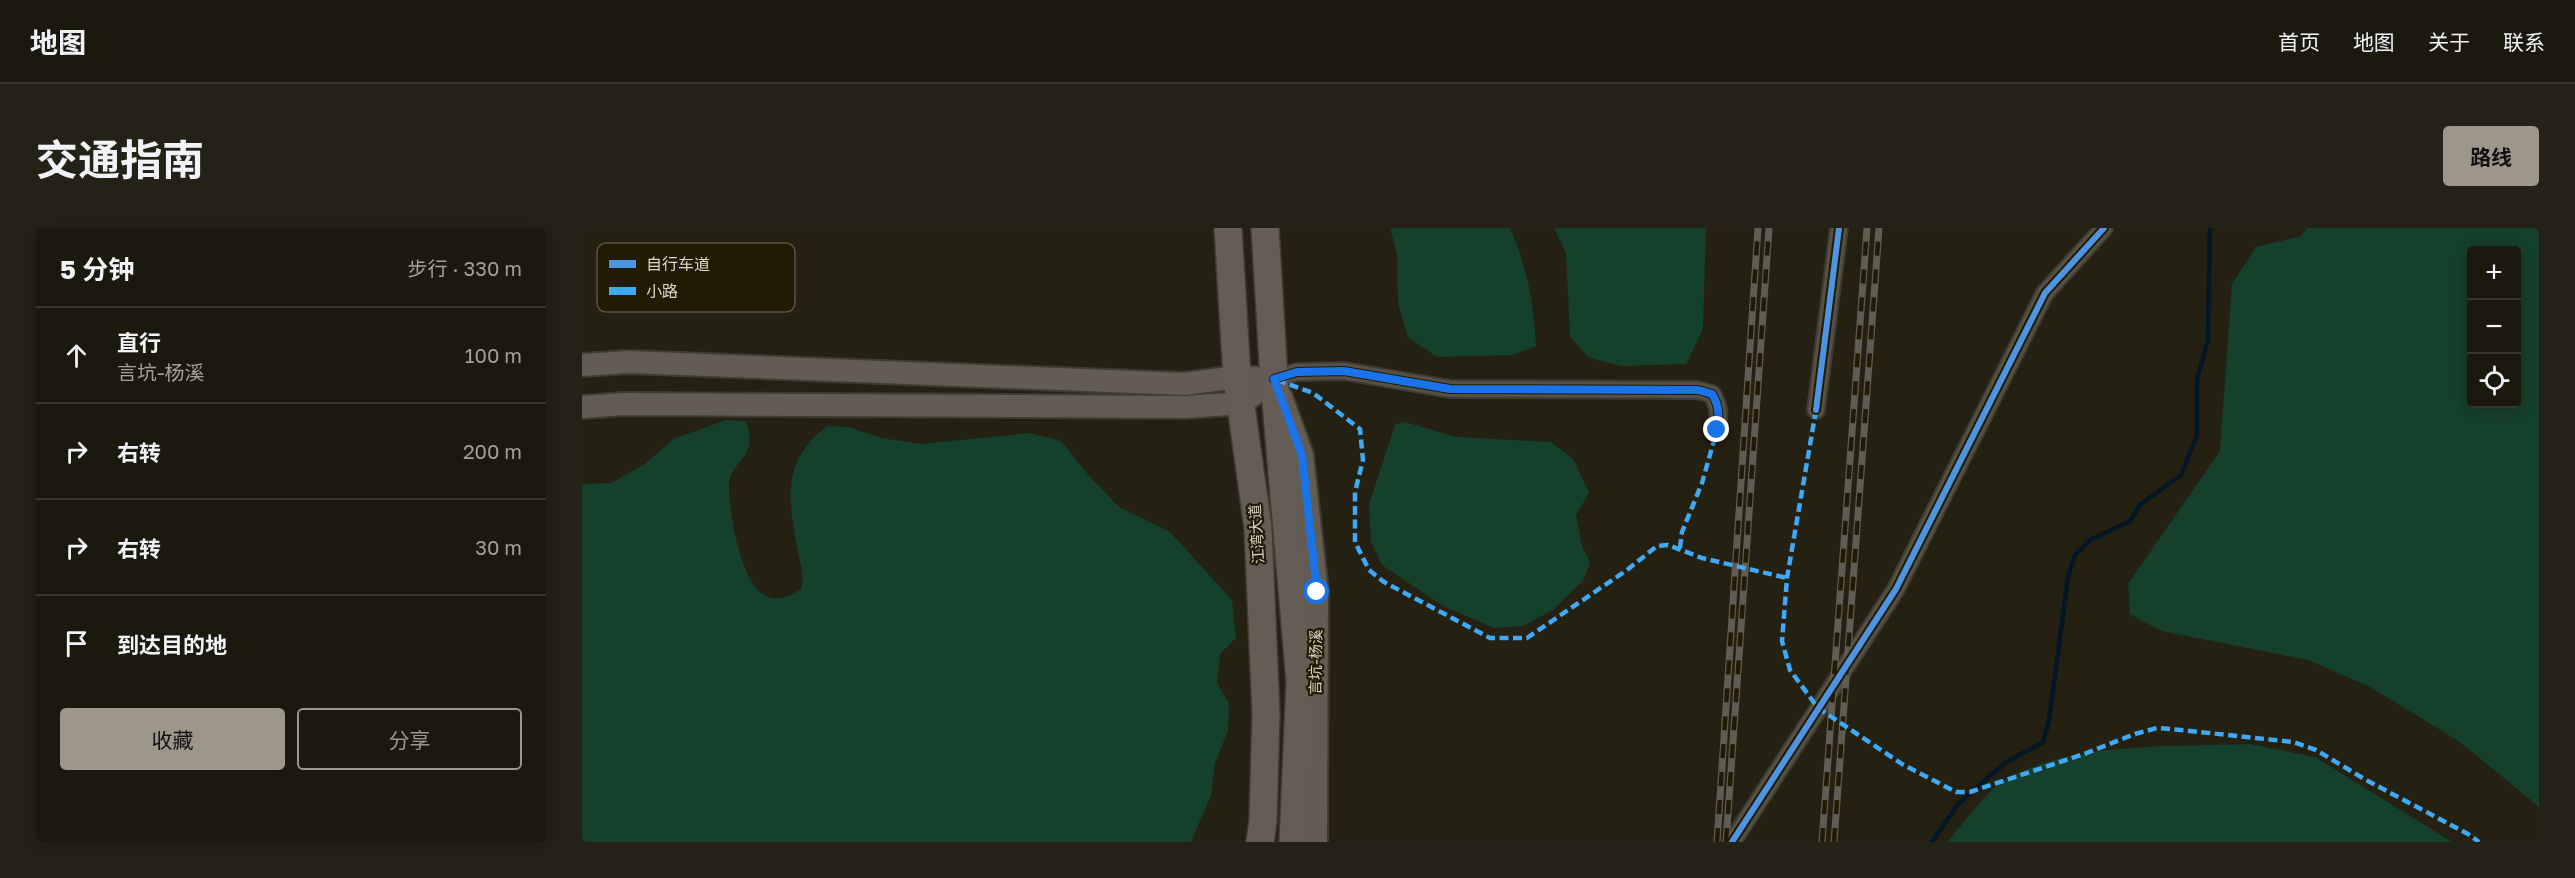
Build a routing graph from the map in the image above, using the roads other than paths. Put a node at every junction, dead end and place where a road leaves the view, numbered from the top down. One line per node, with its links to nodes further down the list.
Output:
1 (1228, 228): 6 (highway, 江湾大道)
2 (1265, 228): 7 (highway, 江湾大道)
3 (1839, 228): 10 (street)
4 (2104, 228): 15 (street)
5 (582, 365): 6 (main road)
6 (1237, 377): 7 (main road); 8 (highway, 江湾大道)
7 (1274, 379): 8 (main road); 11 (street); 13 (highway, 江湾大道); 14 (main road, 言坑-杨溪)
8 (1242, 403): 9 (main road); 12 (highway, 江湾大道)
9 (582, 407)
10 (1816, 410)
11 (1717, 430)
12 (1260, 842)
13 (1293, 842)
14 (1316, 842)
15 (1732, 842)

